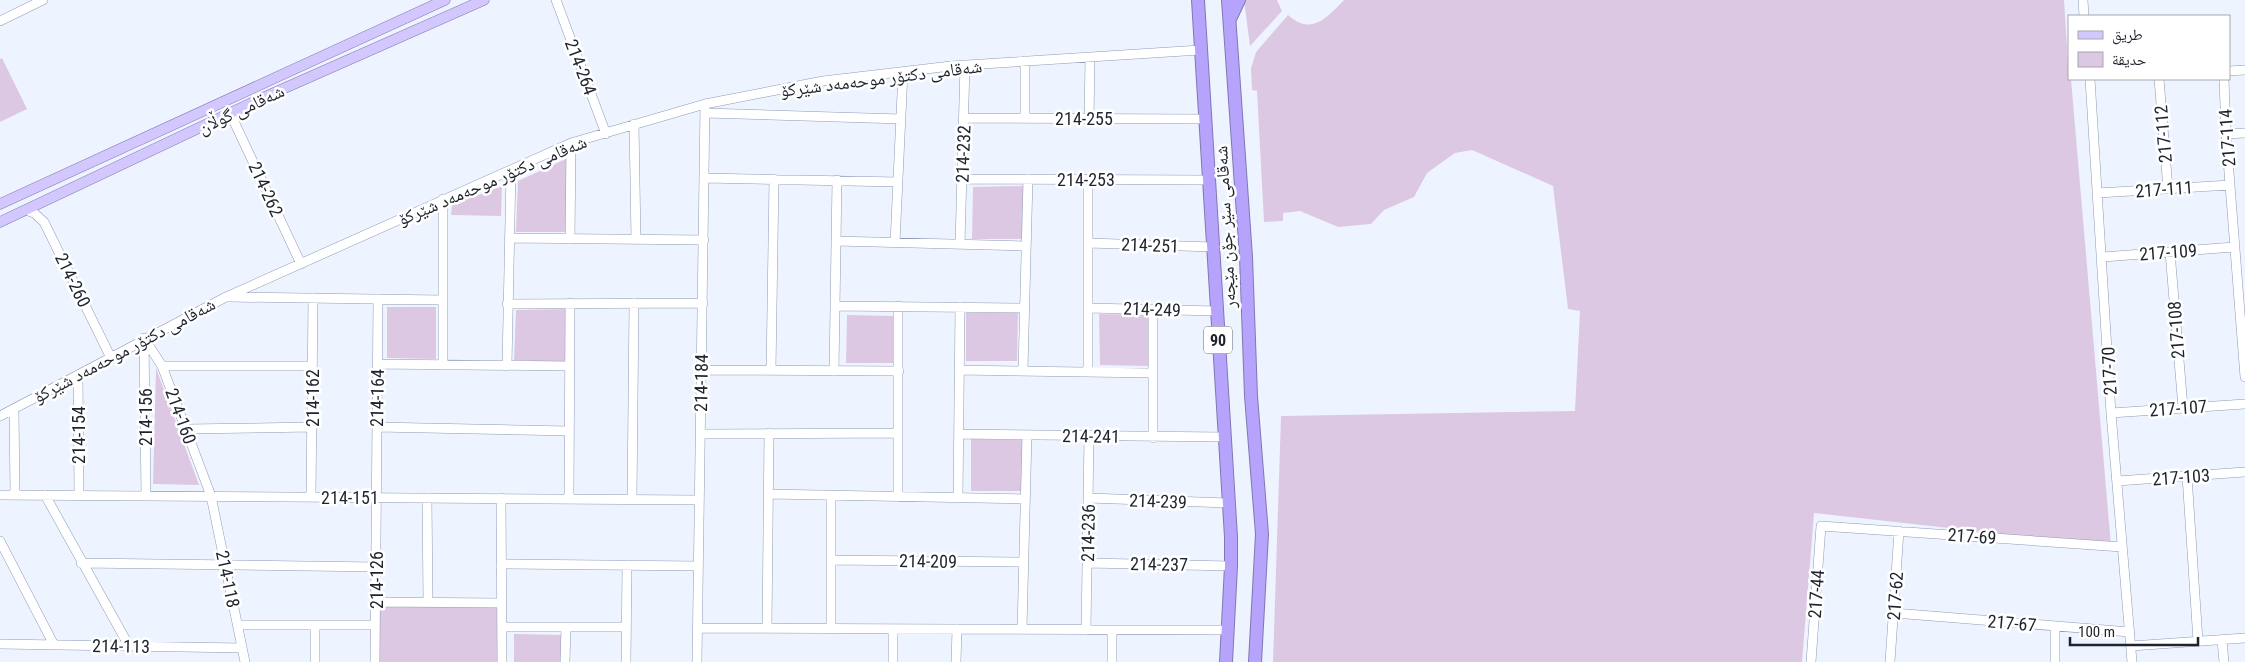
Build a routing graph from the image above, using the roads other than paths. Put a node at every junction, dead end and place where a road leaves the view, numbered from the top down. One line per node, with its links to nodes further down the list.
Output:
1 (43, 0): 12 (street)
2 (445, 0): 36 (main road, شەقامی گوڵان)
3 (484, 0): 25 (main road, شەقامی گوڵان)
4 (556, 0): 33 (street, 214-264)
5 (1193, 0): 11 (highway)
6 (1198, 0): 11 (highway, شەقامی سێر جۆن مێجەر / 90)
7 (1228, 0): 13 (highway, شەقامی سێر جۆن مێجەر / 90)
8 (1239, 0): 13 (highway)
9 (2083, 0): 10 (street)
10 (2084, 15)
11 (1199, 18): 14 (highway, شەقامی سێر جۆن مێجەر / 90)
12 (0, 21)
13 (1229, 22): 196 (highway, شەقامی سێر جۆن مێجەر / 90)
14 (1200, 50): 15 (street, شەقامی دکتۆر موحەمەد شێرکۆ); 30 (highway, شەقامی سێر جۆن مێجەر / 90)
15 (1090, 58): 16 (street, شەقامی دکتۆر موحەمەد شێرکۆ); 28 (street)
16 (1025, 61): 17 (street, شەقامی دکتۆر موحەمەد شێرکۆ); 27 (street)
17 (965, 65): 20 (street, شەقامی دکتۆر موحەمەد شێرکۆ); 26 (street, 214-232)
18 (2245, 70): 19 (street)
19 (2230, 71)
20 (903, 72): 24 (street, شەقامی دکتۆر موحەمەد شێرکۆ); 29 (street)
21 (2090, 80): 49 (street, 217-70)
22 (2159, 80): 48 (street, 217-112)
23 (2224, 80): 34 (street, 217-114)
24 (705, 109): 29 (street); 31 (street, شەقامی دکتۆر موحەمەد شێرکۆ); 39 (street, 214-184)
25 (230, 113): 37 (main road, شەقامی گوڵان); 67 (street, 214-262)
26 (964, 118): 27 (street, 214-255); 41 (street, 214-232)
27 (1025, 118): 28 (street, 214-255)
28 (1090, 118): 30 (street, 214-255)
29 (901, 119): 46 (street)
30 (1205, 119): 45 (highway, شەقامی سێر جۆن مێجەر / 90)
31 (634, 124): 33 (street, شەقامی دکتۆر موحەمەد شێرکۆ); 56 (street)
32 (2245, 133): 34 (street)
33 (606, 134): 35 (street, شەقامی دکتۆر موحەمەد شێرکۆ)
34 (2226, 134): 47 (street, 217-114)
35 (571, 143): 38 (street, شەقامی دکتۆر موحەمەد شێرکۆ); 55 (street)
36 (115, 150): 37 (main road); 51 (main road, شەقامی گوڵان)
37 (112, 169): 52 (main road, شەقامی گوڵان)
38 (511, 170): 50 (street, شەقامی دکتۆر موحەمەد شێرکۆ); 54 (street)
39 (704, 178): 40 (street); 57 (street, 214-184)
40 (774, 179): 44 (street); 95 (street)
41 (962, 179): 42 (street, 214-253); 60 (street, 214-232)
42 (1028, 179): 43 (street, 214-253); 62 (street)
43 (1088, 179): 45 (street, 214-253); 61 (street)
44 (837, 180): 46 (street); 58 (street)
45 (1209, 180): 63 (highway, شەقامی سێر جۆن مێجەر / 90)
46 (898, 182): 59 (street)
47 (2230, 184): 48 (street, 217-111); 64 (street, 217-114)
48 (2168, 189): 49 (street, 217-111)
49 (2098, 194): 66 (street, 217-70)
50 (443, 200): 67 (street, شەقامی دکتۆر موحەمەد شێرکۆ); 71 (street)
51 (0, 204)
52 (26, 210): 53 (main road, شەقامی گوڵان); 85 (street, 214-260)
53 (0, 222)
54 (509, 238): 55 (street); 74 (street)
55 (570, 239): 56 (street)
56 (636, 240): 57 (street)
57 (704, 240): 73 (street, 214-184)
58 (836, 242): 59 (street); 76 (street)
59 (895, 242): 60 (street)
60 (960, 243): 62 (street)
61 (1088, 243): 63 (street, 214-251); 80 (street)
62 (1026, 246): 79 (street)
63 (1213, 247): 82 (highway, شەقامی سێر جۆن مێجەر / 90)
64 (2234, 247): 65 (street, 217-109); 83 (street, 217-114)
65 (2170, 252): 66 (street, 217-109); 103 (street, 217-108)
66 (2103, 257): 105 (street, 217-70)
67 (301, 264): 68 (street, شەقامی دکتۆر موحەمەد شێرکۆ)
68 (226, 297): 69 (street); 84 (street, شەقامی دکتۆر موحەمەد شێرکۆ)
69 (313, 298): 70 (street); 90 (street, 214-162)
70 (378, 299): 71 (street); 86 (street, 214-164)
71 (442, 300): 87 (street)
72 (570, 303): 74 (street); 75 (street); 91 (street)
73 (703, 303): 75 (street); 92 (street, 214-184)
74 (508, 304): 88 (street)
75 (634, 304): 138 (street)
76 (836, 306): 77 (street); 96 (street)
77 (898, 306): 78 (street); 97 (street)
78 (960, 307): 79 (street); 93 (street)
79 (1024, 308): 94 (street)
80 (1088, 308): 81 (street, 214-249); 98 (street)
81 (1153, 309): 82 (street, 214-249); 99 (street)
82 (1217, 311): 117 (highway, شەقامی سێر جۆن مێجەر / 90)
83 (2243, 335): 101 (street, 217-114)
84 (144, 338): 85 (street, شەقامی دکتۆر موحەمەد شێرکۆ); 89 (street, 214-160); 127 (street, 214-156)
85 (111, 358): 100 (street, شەقامی دکتۆر موحەمەد شێرکۆ)
86 (378, 364): 87 (street); 108 (street, 214-164)
87 (443, 365): 88 (street)
88 (507, 365): 91 (street)
89 (162, 366): 90 (street); 109 (street, 214-160)
90 (312, 366): 107 (street, 214-162)
91 (569, 366): 110 (street)
92 (701, 370): 95 (street); 113 (street, 214-184)
93 (959, 370): 94 (street); 114 (street)
94 (1022, 370): 98 (street)
95 (771, 371): 96 (street)
96 (834, 371): 97 (street)
97 (899, 371): 112 (street)
98 (1088, 372): 99 (street)
99 (1152, 373): 118 (street)
100 (78, 375): 104 (street, شەقامی دکتۆر موحەمەد شێرکۆ); 126 (street, 214-154)
101 (2245, 377)
102 (2245, 404): 103 (street, 217-107)
103 (2182, 408): 105 (street, 217-107)
104 (14, 409): 106 (street, شەقامی دکتۆر موحەمەد شێرکۆ); 124 (street)
105 (2111, 413): 121 (street, 217-70)
106 (0, 416)
107 (312, 427): 109 (street); 130 (street, 214-162)
108 (377, 428): 110 (street); 131 (street, 214-164)
109 (186, 430): 128 (street, 214-160)
110 (569, 431): 137 (street)
111 (769, 433): 112 (street); 113 (street); 122 (street)
112 (898, 433): 132 (street)
113 (700, 434): 140 (street, 214-184)
114 (959, 434): 115 (street, 214-241); 135 (street)
115 (1027, 435): 116 (street, 214-241); 139 (street)
116 (1089, 436): 118 (street, 214-241); 136 (street, 214-236)
117 (1224, 437): 118 (street, 214-241); 141 (highway, شەقامی سێر جۆن مێجەر / 90)
118 (1152, 438)
119 (2245, 472): 120 (street, 217-103)
120 (2187, 476): 121 (street, 217-103); 179 (street)
121 (2117, 481): 145 (street, 217-70)
122 (768, 494): 129 (street); 168 (street)
123 (0, 495): 124 (street, 214-151)
124 (15, 495): 125 (street, 214-151)
125 (45, 495): 126 (street, 214-151); 148 (street)
126 (79, 495): 127 (street, 214-151)
127 (146, 496): 128 (street, 214-151)
128 (211, 496): 130 (street, 214-151); 151 (street, 214-118)
129 (831, 496): 132 (street); 146 (street)
130 (312, 497): 131 (street, 214-151)
131 (376, 497): 133 (street, 214-151); 155 (street, 214-126)
132 (898, 497): 135 (street)
133 (427, 498): 134 (street, 214-151); 157 (street)
134 (501, 498): 137 (street, 214-151); 150 (street)
135 (958, 498): 139 (street)
136 (1088, 498): 141 (street, 214-239); 149 (street, 214-236)
137 (569, 499): 138 (street, 214-151)
138 (632, 499): 140 (street, 214-151)
139 (1026, 499): 147 (street)
140 (700, 500): 153 (street, 214-184)
141 (1228, 503): 154 (highway, شەقامی سێر جۆن مێجەر / 90)
142 (1821, 526): 143 (street, 217-69); 197 (street, 217-44)
143 (1899, 531): 145 (street, 217-69); 159 (street, 217-62)
144 (0, 541): 181 (street)
145 (2122, 547): 176 (street, 217-70)
146 (831, 560): 147 (street, 214-209); 169 (street)
147 (1024, 562): 172 (street)
148 (81, 563): 151 (street); 182 (street)
149 (1087, 563): 154 (street, 214-237); 173 (street, 214-236)
150 (502, 564): 152 (street); 158 (street)
151 (226, 565): 155 (street); 160 (street, 214-118)
152 (627, 566): 153 (street); 166 (street)
153 (698, 566): 167 (street, 214-184)
154 (1231, 566): 175 (highway, شەقامی سێر جۆن مێجەر / 90)
155 (376, 567): 156 (street, 214-126)
156 (376, 602): 157 (street); 161 (street, 214-126)
157 (428, 602): 158 (street)
158 (502, 603): 164 (street)
159 (1894, 613): 163 (street, 217-67); 198 (street, 217-62)
160 (238, 625): 162 (street); 184 (street, 214-118)
161 (375, 625): 162 (street); 187 (street, 214-126)
162 (315, 626): 186 (street)
163 (2055, 626): 176 (street, 217-67); 199 (street)
164 (502, 627): 165 (street); 188 (street)
165 (566, 627): 166 (street); 189 (street)
166 (626, 627): 190 (street)
167 (698, 628): 168 (street); 191 (street, 214-184)
168 (767, 628): 169 (street)
169 (831, 628): 170 (street)
170 (893, 629): 171 (street); 192 (street)
171 (957, 629): 172 (street); 193 (street)
172 (1022, 630): 173 (street)
173 (1086, 630): 174 (street)
174 (1112, 630): 175 (street); 194 (street)
175 (1227, 630): 195 (highway, شەقامی سێر جۆن مێجەر / 90)
176 (2130, 632): 183 (street, 217-70)
177 (2245, 638): 178 (street)
178 (2222, 640): 179 (street); 201 (street)
179 (2198, 641): 183 (street)
180 (0, 644): 181 (street, 214-113)
181 (54, 645): 182 (street, 214-113)
182 (130, 646): 184 (street, 214-113)
183 (2131, 646): 200 (street, 217-70)
184 (242, 648): 185 (street, 214-118)
185 (245, 662)
186 (315, 662)
187 (375, 662)
188 (502, 662)
189 (565, 662)
190 (626, 662)
191 (697, 662)
192 (893, 662)
193 (956, 662)
194 (1112, 662)
195 (1226, 662)
196 (1255, 662)
197 (1811, 662)
198 (1890, 662)
199 (2055, 662)
200 (2132, 662)
201 (2224, 662)

